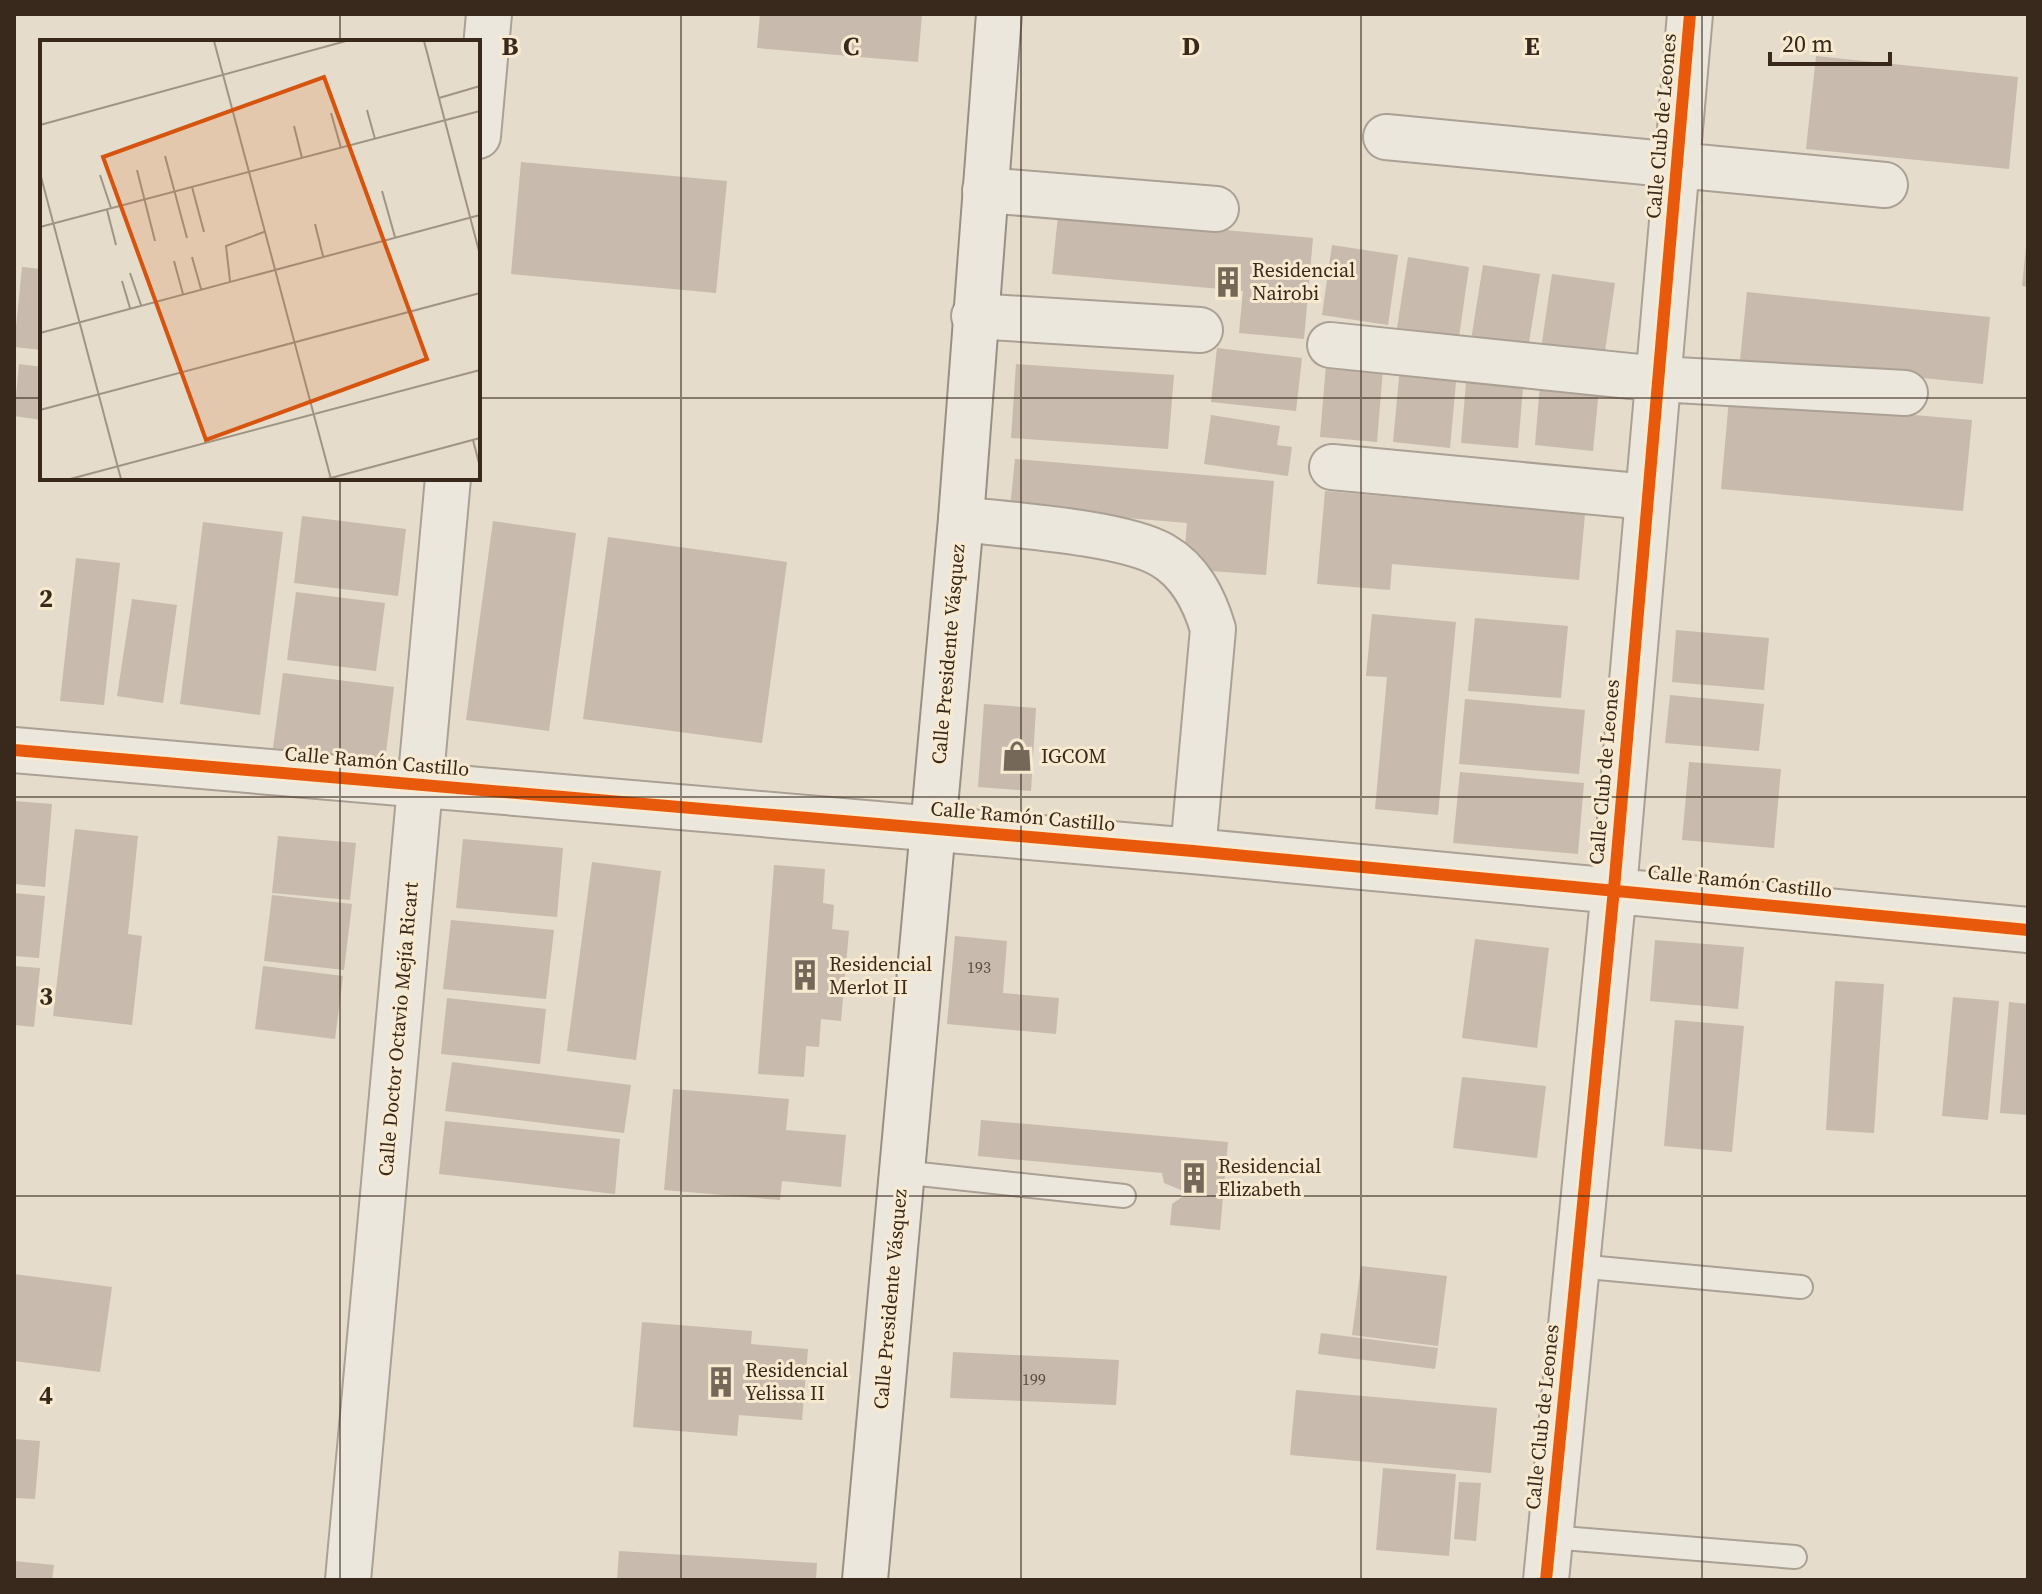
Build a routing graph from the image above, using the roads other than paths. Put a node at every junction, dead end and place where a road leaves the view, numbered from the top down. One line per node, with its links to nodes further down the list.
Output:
1 (489, 14): 4 (street)
2 (999, 14): 8 (street, Calle Presidente Vásquez)
3 (1690, 14): 6 (street, Calle Club de Leones)
4 (480, 114)
5 (1386, 137): 6 (street)
6 (1677, 165): 7 (street); 13 (street, Calle Club de Leones)
7 (1885, 185)
8 (985, 190): 9 (street); 10 (street, Calle Presidente Vásquez)
9 (1216, 209)
10 (974, 316): 11 (street); 18 (street, Calle Presidente Vásquez)
11 (1200, 330)
12 (1330, 345): 13 (street)
13 (1659, 379): 14 (street); 17 (street, Calle Club de Leones)
14 (1905, 393)
15 (1332, 467): 17 (street)
16 (448, 480): 20 (street, Calle Doctor Octavio Mejía Ricart)
17 (1648, 497): 23 (street, Calle Club de Leones)
18 (961, 519): 21 (street, Calle Presidente Vásquez); 22 (street)
19 (14, 750): 20 (street, Calle Ramón Castillo)
20 (421, 784): 21 (street, Calle Ramón Castillo); 31 (street, Calle Doctor Octavio Mejía Ricart)
21 (932, 828): 22 (street, Calle Ramón Castillo); 25 (street, Calle Presidente Vásquez)
22 (1193, 851): 23 (street, Calle Ramón Castillo)
23 (1614, 889): 24 (street, Calle Ramón Castillo); 27 (street, Calle Club de Leones)
24 (2028, 930)
25 (901, 1172): 26 (lane); 32 (street, Calle Presidente Vásquez)
26 (1124, 1196)
27 (1577, 1266): 28 (lane); 29 (street, Calle Club de Leones)
28 (1801, 1287)
29 (1550, 1537): 30 (lane); 33 (street, Calle Club de Leones)
30 (1795, 1557)
31 (348, 1580)
32 (865, 1580)
33 (1546, 1580)

